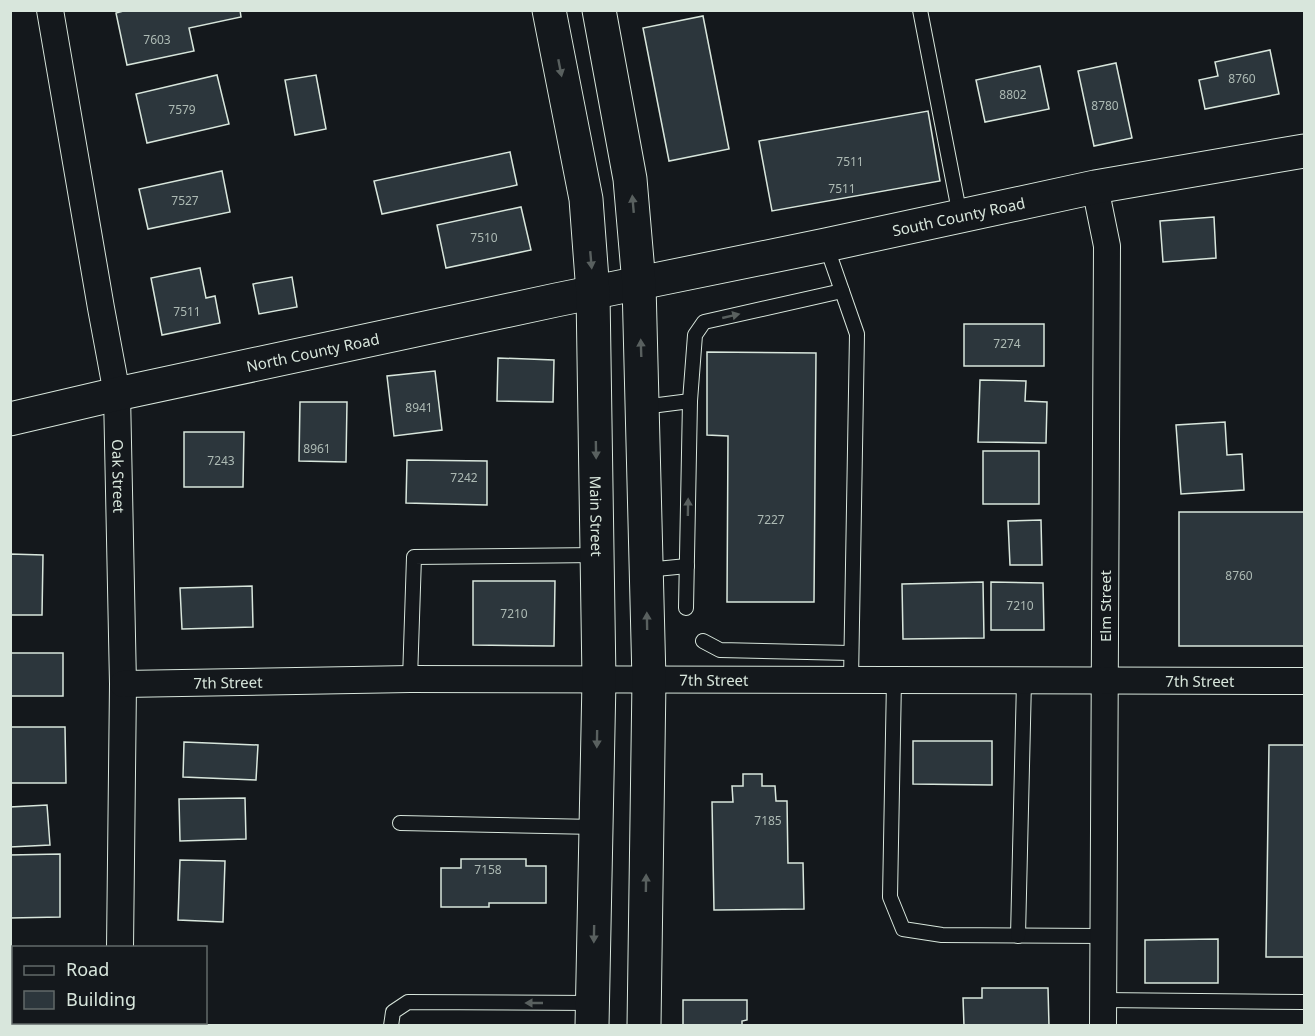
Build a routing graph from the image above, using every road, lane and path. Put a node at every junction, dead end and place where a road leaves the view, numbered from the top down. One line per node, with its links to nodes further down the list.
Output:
1 (51, 10): 11 (street, Oak Street)
2 (549, 10): 9 (main road, Main Street, one-way to 9)
3 (598, 10): 9 (main road, Main Street, one-way to 3)
4 (920, 10): 7 (lane)
5 (1305, 151): 6 (main road, South County Road)
6 (1095, 187): 7 (main road, South County Road); 27 (street, Elm Street)
7 (960, 216): 8 (main road, South County Road)
8 (826, 245): 9 (main road, South County Road); 10 (lane)
9 (616, 288): 11 (main road, North County Road); 13 (main road, Main Street, one-way to 9); 15 (main road, Main Street, one-way to 15)
10 (842, 291): 12 (lane, one-way to 10); 20 (lane)
11 (117, 394): 14 (main road, North County Road); 29 (street, Oak Street)
12 (690, 401): 13 (lane); 16 (lane, one-way to 12)
13 (643, 407): 17 (main road, Main Street)
14 (10, 419)
15 (597, 555): 21 (lane); 22 (main road, Main Street)
16 (687, 566): 17 (lane); 18 (lane)
17 (646, 570): 23 (main road, Main Street, one-way to 17)
18 (686, 608)
19 (704, 641): 20 (lane)
20 (851, 653): 24 (lane)
21 (410, 679): 22 (street, 7th Street); 29 (street, 7th Street)
22 (599, 680): 23 (street, 7th Street); 31 (main road, Main Street, one-way to 31)
23 (648, 680): 24 (street, 7th Street); 39 (main road, Main Street, one-way to 23)
24 (851, 680): 25 (street, 7th Street)
25 (894, 680): 26 (street, 7th Street); 32 (lane)
26 (1024, 681): 27 (street, 7th Street); 32 (lane)
27 (1105, 681): 28 (street, 7th Street); 33 (street, Elm Street)
28 (1305, 681)
29 (123, 684): 34 (street, Oak Street)
30 (400, 823): 31 (lane)
31 (596, 827): 37 (main road, Main Street, one-way to 37)
32 (1018, 936): 33 (lane)
33 (1103, 936): 35 (street, Elm Street)
34 (120, 946)
35 (1104, 1000): 36 (lane); 40 (street, Elm Street)
36 (1305, 1002)
37 (592, 1014): 38 (lane, one-way to 38)
38 (391, 1026)
39 (644, 1026)
40 (1103, 1026)

